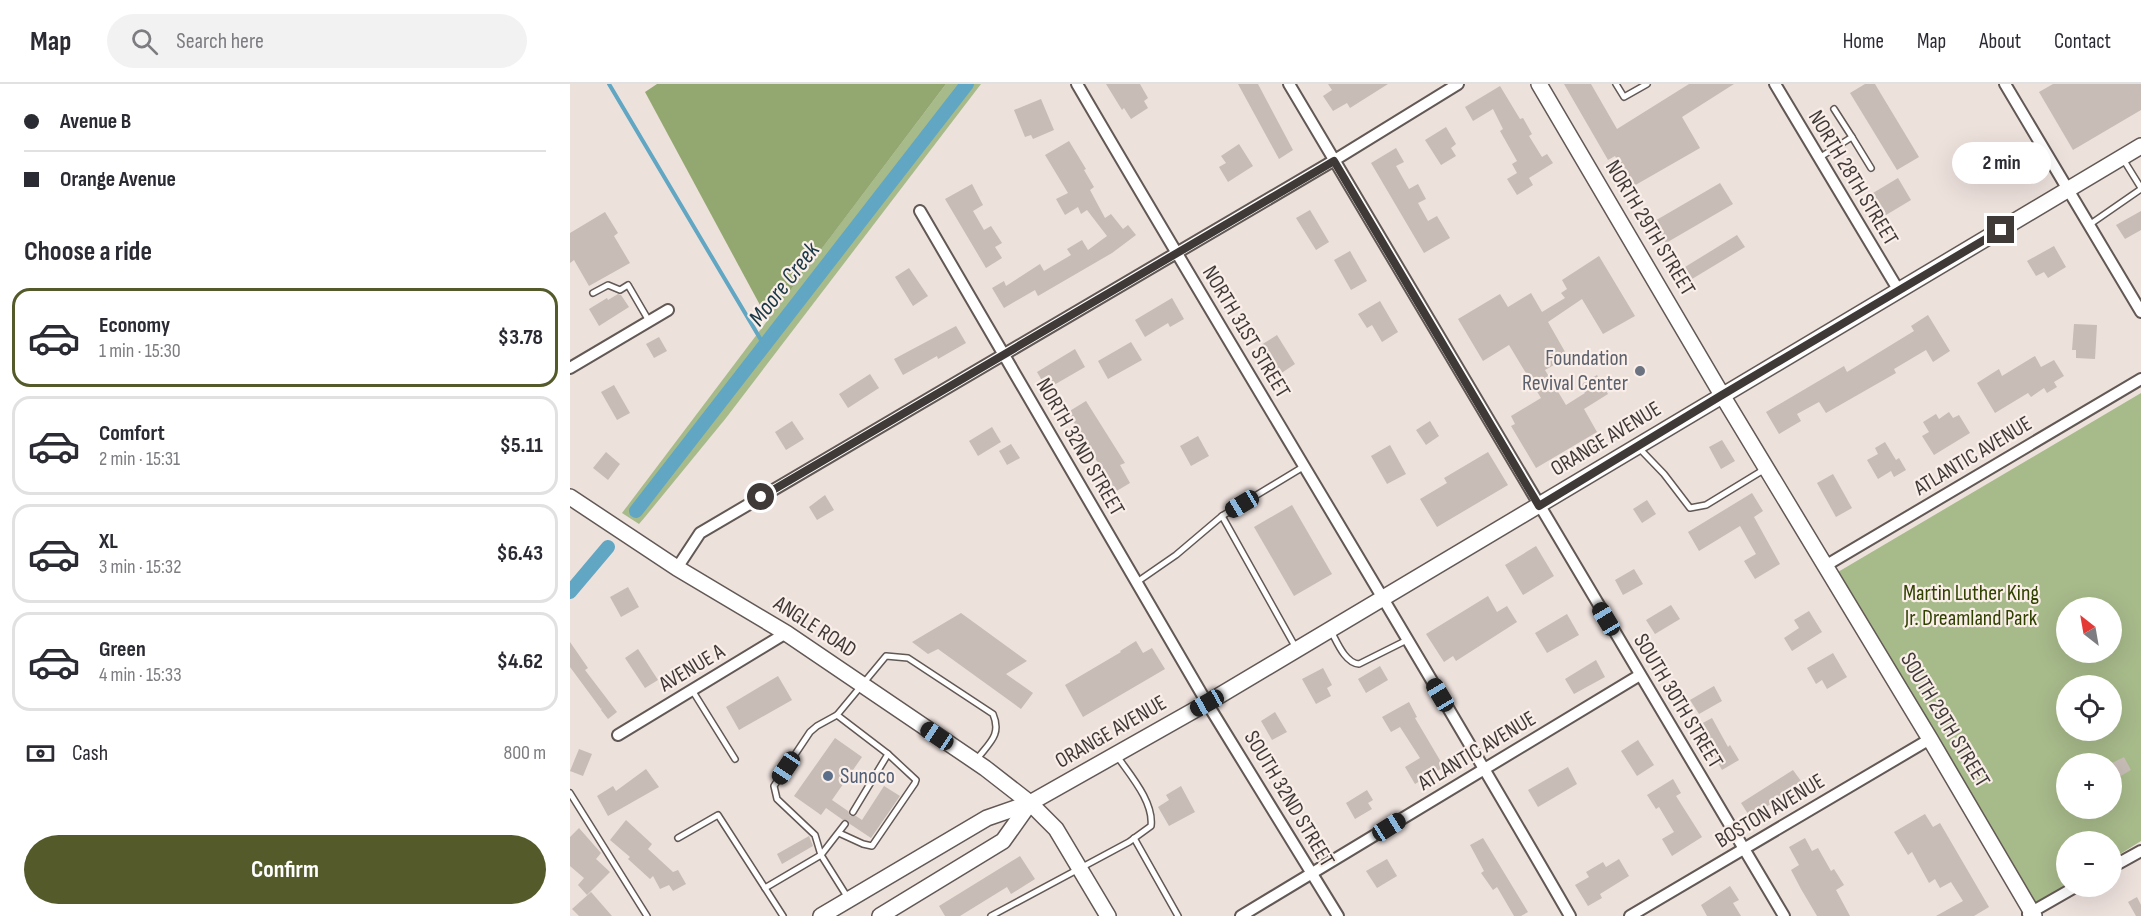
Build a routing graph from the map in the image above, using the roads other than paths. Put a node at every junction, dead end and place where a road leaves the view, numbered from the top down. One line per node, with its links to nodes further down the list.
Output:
1 (1077, 84): 20 (street, NORTH 31ST STREET)
2 (1289, 84): 14 (street, SOUTH 30TH STREET)
3 (1458, 84): 14 (street)
4 (1539, 84): 29 (main road, NORTH 29TH STREET)
5 (1616, 84): 6 (lane)
6 (1647, 84)
7 (1775, 84): 12 (street, NORTH 28TH STREET)
8 (2005, 84): 16 (street)
9 (1833, 109): 10 (lane)
10 (1852, 137): 12 (lane); 15 (lane)
11 (2141, 146): 13 (main road, ORANGE AVENUE)
12 (1819, 158): 21 (street, NORTH 28TH STREET)
13 (2122, 158): 16 (main road, ORANGE AVENUE); 17 (lane)
14 (1334, 161): 20 (street); 34 (street, SOUTH 30TH STREET)
15 (1870, 168)
16 (2068, 189): 19 (street); 21 (main road, ORANGE AVENUE)
17 (2141, 189): 19 (lane)
18 (920, 211): 26 (street, NORTH 32ND STREET)
19 (2090, 225): 24 (street)
20 (1176, 253): 26 (street); 31 (street, NORTH 31ST STREET)
21 (1899, 291): 29 (main road, ORANGE AVENUE)
22 (593, 293): 25 (lane)
23 (668, 310): 25 (street)
24 (2141, 312)
25 (649, 321): 27 (street)
26 (1004, 355): 37 (street); 38 (street, NORTH 32ND STREET)
27 (570, 368)
28 (2141, 379): 36 (street, ATLANTIC AVENUE)
29 (1722, 395): 30 (main road, ORANGE AVENUE); 32 (main road, SOUTH 29TH STREET)
30 (1637, 446): 32 (lane); 34 (main road, ORANGE AVENUE)
31 (1303, 467): 35 (lane); 39 (street, NORTH 31ST STREET)
32 (1767, 469): 36 (main road, SOUTH 29TH STREET)
33 (570, 497): 37 (main road, ANGLE ROAD)
34 (1539, 506): 39 (main road, ORANGE AVENUE); 44 (street, SOUTH 30TH STREET)
35 (1222, 516): 38 (lane); 43 (lane)
36 (1825, 566): 50 (main road, SOUTH 29TH STREET)
37 (677, 568): 41 (main road, ANGLE ROAD)
38 (1137, 582): 47 (street, NORTH 32ND STREET)
39 (1382, 599): 40 (main road, ORANGE AVENUE); 42 (street, NORTH 31ST STREET)
40 (1330, 630): 42 (lane); 43 (main road, ORANGE AVENUE)
41 (786, 633): 45 (main road, ANGLE ROAD); 46 (street, AVENUE A)
42 (1407, 640): 55 (street, NORTH 31ST STREET)
43 (1297, 650): 47 (main road, ORANGE AVENUE)
44 (1640, 675): 55 (street, ATLANTIC AVENUE); 63 (street, SOUTH 30TH STREET)
45 (861, 685): 48 (lane); 54 (main road, ANGLE ROAD); 54 (lane)
46 (692, 690): 49 (street, AVENUE A); 53 (lane)
47 (1207, 703): 52 (main road, ORANGE AVENUE); 68 (street, SOUTH 32ND STREET)
48 (837, 715): 51 (lane); 65 (lane)
49 (618, 735)
50 (1930, 739): 63 (street, BOSTON AVENUE); 72 (main road, SOUTH 29TH STREET)
51 (888, 754): 58 (lane); 60 (lane)
52 (1116, 754): 57 (main road, ORANGE AVENUE); 62 (lane)
53 (735, 759)
54 (975, 761): 57 (main road, ANGLE ROAD)
55 (1485, 769): 68 (street, ATLANTIC AVENUE); 82 (street, NORTH 31ST STREET)
56 (570, 793): 73 (lane)
57 (1030, 803): 67 (main road, ANGLE ROAD); 71 (main road, ORANGE AVENUE); 76 (main road, ORANGE AVENUE)
58 (853, 812)
59 (845, 824): 60 (lane)
60 (839, 832): 65 (lane)
61 (678, 838): 69 (lane)
62 (1134, 838): 67 (lane); 79 (lane)
63 (1744, 849): 83 (street, BOSTON AVENUE); 84 (street, SOUTH 30TH STREET)
64 (2141, 850): 66 (street)
65 (821, 855): 69 (lane); 71 (lane)
66 (2122, 861)
67 (1078, 867): 77 (lane); 78 (main road, ANGLE ROAD)
68 (1312, 874): 80 (street, ATLANTIC AVENUE); 81 (street, SOUTH 32ND STREET)
69 (765, 888): 74 (lane)
70 (2060, 897): 72 (street)
71 (849, 899): 75 (main road, ORANGE AVENUE)
72 (2030, 915)
73 (647, 916)
74 (783, 916)
75 (821, 916)
76 (880, 916)
77 (991, 916)
78 (1108, 916)
79 (1178, 916)
80 (1241, 916)
81 (1338, 916)
82 (1570, 916)
83 (1630, 916)
84 (1784, 916)

